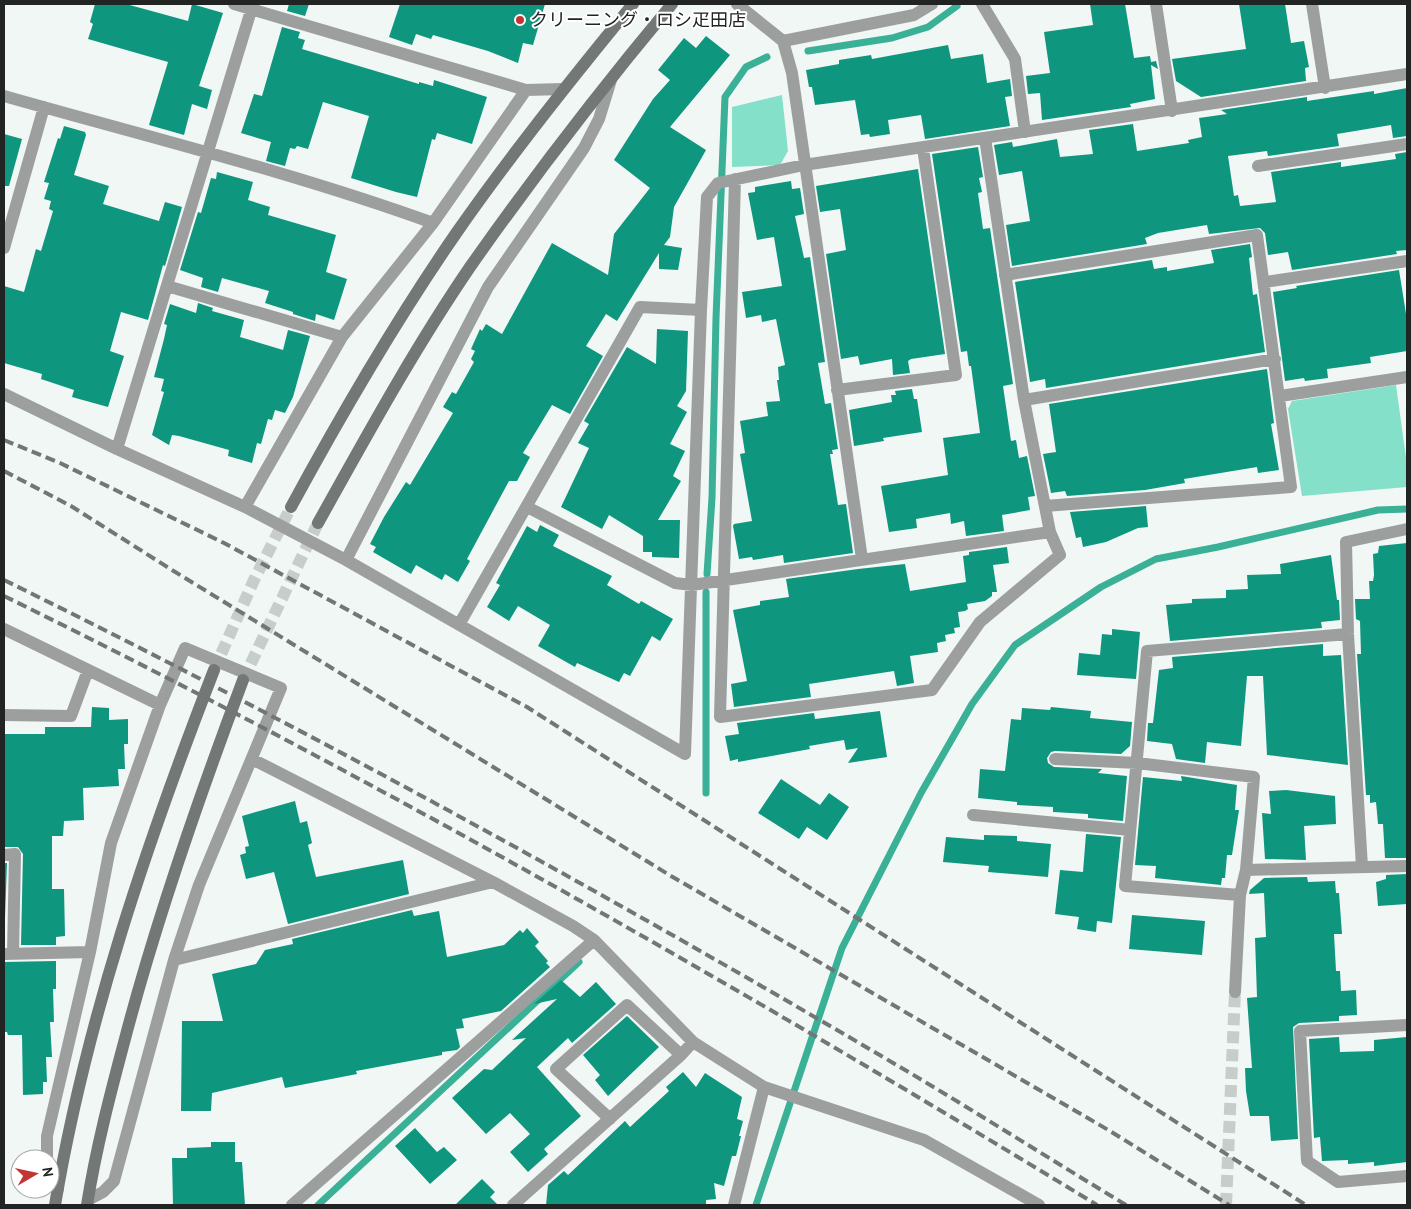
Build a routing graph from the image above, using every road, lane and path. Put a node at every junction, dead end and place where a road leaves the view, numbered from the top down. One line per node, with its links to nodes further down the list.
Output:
1 (234, 4): 9 (street)
2 (633, 4): 14 (street)
3 (672, 4): 12 (street)
4 (737, 4): 10 (street)
5 (932, 4): 10 (street)
6 (982, 4): 19 (street)
7 (1156, 4): 18 (street)
8 (1312, 4): 13 (street)
9 (252, 6): 15 (street); 23 (street)
10 (783, 41): 24 (street)
11 (1407, 74): 13 (street)
12 (611, 78): 46 (street); 50 (street)
13 (1325, 88): 18 (street)
14 (563, 89): 15 (street); 44 (street)
15 (526, 90): 27 (street)
16 (4, 96): 17 (street)
17 (44, 107): 23 (street); 28 (street)
18 (1172, 111): 19 (street)
19 (1025, 132): 20 (street)
20 (984, 138): 22 (street); 30 (street)
21 (1407, 144): 25 (street)
22 (923, 148): 24 (street); 37 (street)
23 (208, 150): 27 (street); 32 (street)
24 (804, 165): 26 (street); 37 (street)
25 (1258, 166)
26 (727, 181): 33 (street); 51 (street)
27 (433, 223): 34 (street)
28 (4, 248)
29 (1407, 261): 31 (street)
30 (1005, 275): 31 (street); 40 (street)
31 (1265, 282): 35 (street)
32 (167, 286): 34 (street); 41 (street)
33 (701, 310): 45 (street); 52 (street)
34 (342, 337): 43 (street)
35 (1275, 359): 39 (street); 40 (street)
36 (1407, 377): 39 (street)
37 (837, 390): 49 (street)
38 (4, 394): 41 (street)
39 (1280, 396): 42 (street)
40 (1024, 400): 42 (street)
41 (117, 449): 43 (street)
42 (1044, 506): 48 (street)
43 (245, 507): 50 (street)
44 (291, 507)
45 (527, 507): 52 (street); 53 (street)
46 (318, 523)
47 (1407, 529): 55 (street)
48 (1050, 532): 49 (street); 51 (street)
49 (862, 559): 51 (street)
50 (346, 560): 53 (street)
51 (722, 581): 52 (street)
52 (692, 585): 53 (street)
53 (460, 623)
54 (4, 629): 56 (street)
55 (1348, 634): 63 (street); 68 (street)
56 (88, 670): 59 (street); 60 (street)
57 (214, 670): 84 (street)
58 (244, 680): 85 (street)
59 (160, 705): 61 (street); 73 (street)
60 (4, 716)
61 (252, 759): 70 (street); 75 (street)
62 (1055, 759): 63 (street)
63 (1137, 763): 65 (street); 69 (street)
64 (973, 815): 65 (street)
65 (1130, 830): 71 (street)
66 (4, 854): 74 (street)
67 (1407, 866): 68 (street)
68 (1362, 867): 69 (street)
69 (1246, 870): 71 (street)
70 (493, 882): 72 (street); 75 (street)
71 (1240, 895): 76 (street)
72 (594, 940): 78 (street); 86 (street)
73 (90, 952): 74 (street); 82 (street)
74 (8, 954)
75 (174, 960): 85 (street)
76 (1235, 992)
77 (1407, 1024): 83 (street)
78 (693, 1042): 79 (street); 80 (street)
79 (681, 1055): 81 (street); 81 (street)
80 (764, 1088): 88 (street); 89 (street)
81 (610, 1119): 87 (street)
82 (47, 1149)
83 (1407, 1176)
84 (60, 1179)
85 (88, 1203)
86 (292, 1205)
87 (513, 1205)
88 (734, 1205)
89 (1039, 1205)

